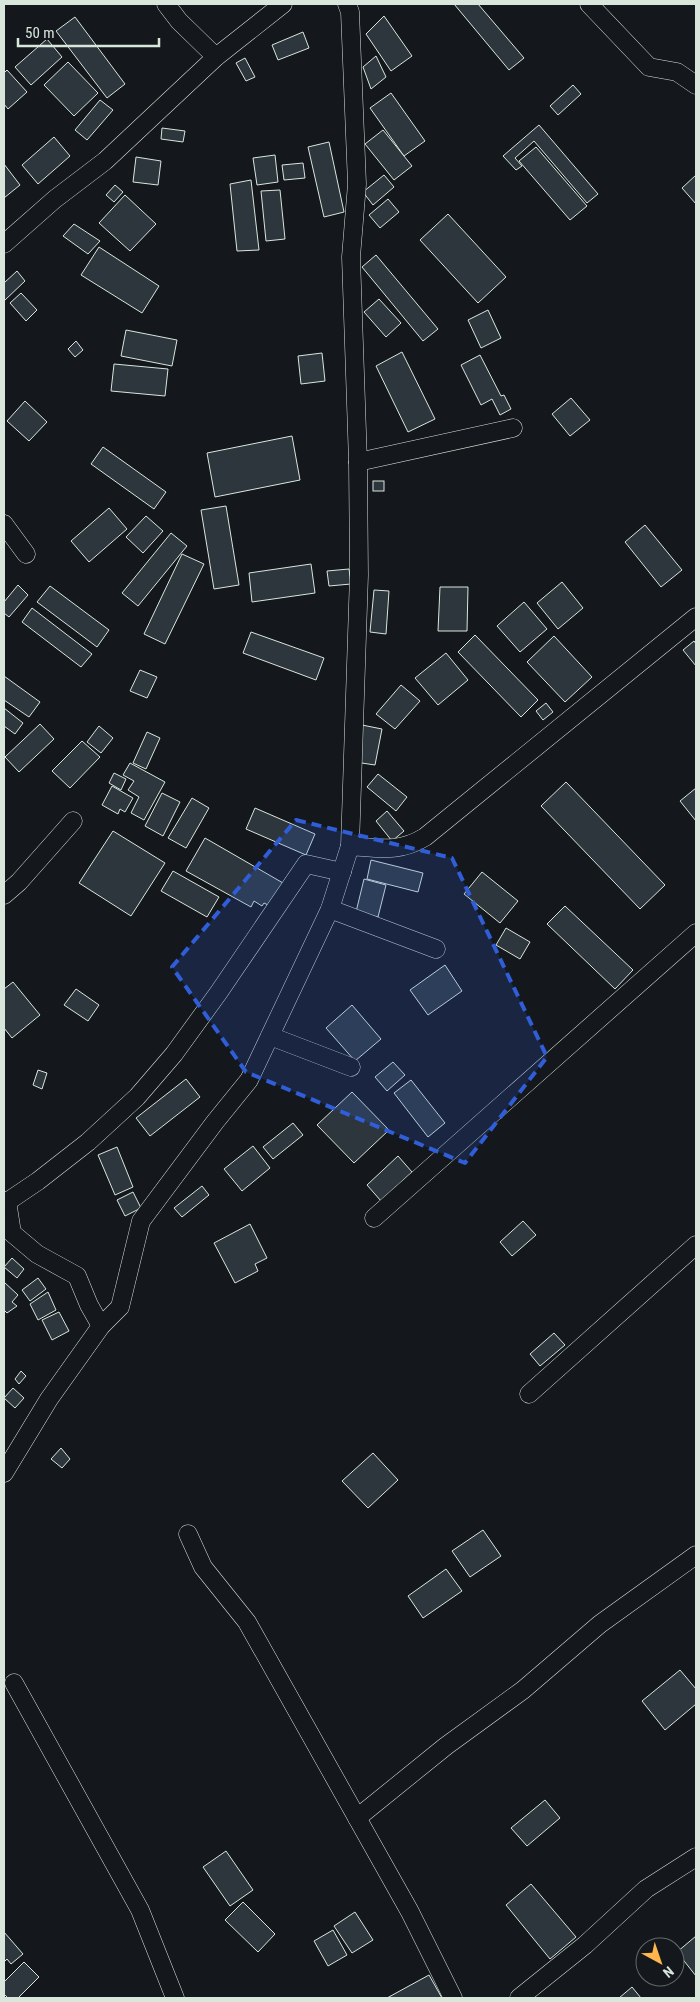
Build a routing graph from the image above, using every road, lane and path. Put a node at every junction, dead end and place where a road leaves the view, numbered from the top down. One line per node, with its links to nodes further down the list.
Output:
1 (166, 4): 5 (street)
2 (283, 4): 5 (street)
3 (347, 4): 9 (street)
4 (589, 4): 6 (street)
5 (216, 57): 7 (street)
6 (696, 85)
7 (4, 244)
8 (513, 428): 9 (street)
9 (358, 462): 14 (street)
10 (4, 524): 11 (street)
11 (26, 554)
12 (696, 616): 14 (street)
13 (72, 821): 16 (street)
14 (350, 846): 15 (street)
15 (342, 872): 17 (street); 22 (street)
16 (4, 895)
17 (330, 909): 19 (street); 20 (street)
18 (696, 932): 23 (street)
19 (436, 949)
20 (270, 1036): 21 (street); 25 (street)
21 (351, 1067)
22 (6, 1203): 25 (street)
23 (374, 1218)
24 (696, 1245): 26 (street)
25 (101, 1326): 27 (street)
26 (529, 1394)
27 (4, 1473)
28 (188, 1534): 31 (street)
29 (696, 1555): 31 (street)
30 (14, 1684): 33 (street)
31 (357, 1818): 34 (street)
32 (696, 1857): 35 (street)
33 (174, 1998)
34 (453, 1998)
35 (520, 1998)

